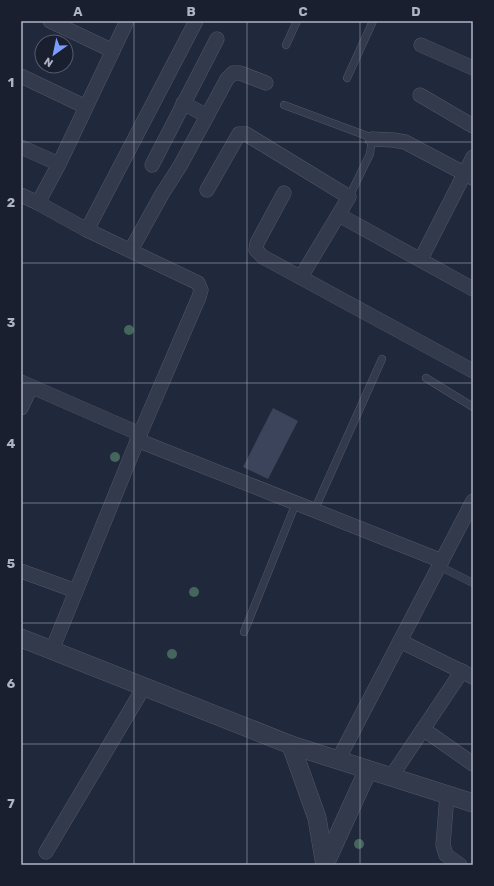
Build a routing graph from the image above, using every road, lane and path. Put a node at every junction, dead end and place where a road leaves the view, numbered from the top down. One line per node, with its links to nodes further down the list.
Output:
1 (50, 21): 9 (street)
2 (127, 21): 9 (street)
3 (196, 21): 32 (street)
4 (297, 21): 7 (lane)
5 (373, 21): 12 (lane)
6 (218, 39): 15 (street)
7 (286, 45)
8 (422, 45): 10 (street)
9 (112, 51): 17 (street)
10 (473, 68)
11 (21, 76): 17 (street)
12 (348, 78)
13 (266, 83): 18 (street)
14 (420, 95): 19 (street)
15 (183, 103): 18 (street); 24 (street)
16 (284, 105): 20 (lane)
17 (86, 107): 23 (street)
18 (207, 116): 33 (street)
19 (473, 126)
20 (372, 139): 25 (street); 29 (lane)
21 (21, 147): 23 (street)
22 (473, 158): 25 (street)
23 (59, 164): 30 (street)
24 (152, 165)
25 (469, 176): 34 (street)
26 (207, 190): 29 (street)
27 (284, 193): 35 (street)
28 (21, 194): 30 (street)
29 (349, 197): 31 (street)
30 (38, 203): 32 (street)
31 (339, 214): 34 (street); 35 (street)
32 (87, 230): 33 (street)
33 (130, 250): 43 (street)
34 (421, 259): 36 (street)
35 (302, 277): 38 (street)
36 (473, 289)
37 (382, 359): 46 (lane)
38 (473, 370)
39 (426, 378): 41 (lane)
40 (26, 384): 42 (street); 43 (street)
41 (473, 407)
42 (21, 408)
43 (138, 437): 45 (street); 50 (street)
44 (473, 501): 47 (street)
45 (296, 503): 46 (street); 51 (lane)
46 (314, 510): 47 (street)
47 (440, 564): 49 (lane); 53 (street)
48 (21, 571): 50 (street)
49 (473, 583)
50 (76, 591): 54 (street)
51 (244, 632)
52 (21, 638): 54 (street)
53 (400, 641): 55 (street); 59 (street)
54 (52, 650): 56 (street)
55 (468, 674): 57 (street)
56 (144, 686): 58 (street); 65 (street)
57 (423, 729): 60 (street); 62 (street)
58 (291, 745): 59 (street); 66 (street)
59 (338, 760): 61 (street)
60 (473, 764)
61 (368, 770): 62 (street); 66 (street)
62 (391, 777): 63 (street)
63 (447, 795): 64 (street); 67 (street)
64 (473, 803)
65 (46, 852)
66 (325, 865)
67 (460, 865)

